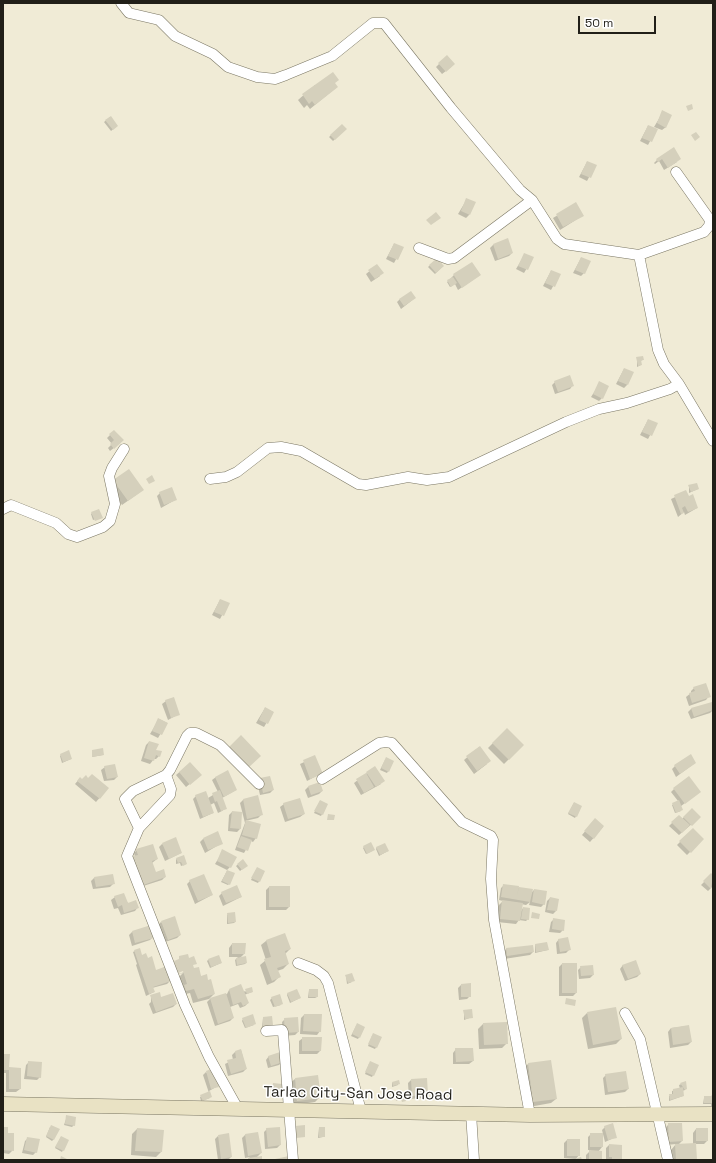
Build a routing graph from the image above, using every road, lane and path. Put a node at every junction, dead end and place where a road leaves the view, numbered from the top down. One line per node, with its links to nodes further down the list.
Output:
1 (121, 3): 3 (street)
2 (676, 172): 5 (street)
3 (532, 200): 4 (street); 5 (street)
4 (419, 248)
5 (639, 255): 6 (street)
6 (679, 384): 7 (street); 9 (street)
7 (713, 441)
8 (124, 449): 10 (street)
9 (210, 479)
10 (3, 509)
11 (166, 775): 13 (street); 14 (street); 14 (street)
12 (322, 779): 25 (street)
13 (258, 784)
14 (139, 828): 19 (street)
15 (298, 963): 21 (street)
16 (625, 1013): 23 (street)
17 (266, 1031): 20 (street)
18 (3, 1104): 19 (main road, Tarlac City-San Jose Road)
19 (238, 1109): 20 (main road, Tarlac City-San Jose Road)
20 (288, 1110): 21 (main road, Tarlac City-San Jose Road); 26 (street)
21 (361, 1111): 22 (main road, Tarlac City-San Jose Road)
22 (471, 1113): 25 (main road, Tarlac City-San Jose Road); 27 (street)
23 (659, 1114): 24 (main road, Tarlac City-San Jose Road); 25 (main road, Tarlac City-San Jose Road); 28 (street)
24 (713, 1114)
25 (530, 1115)
26 (293, 1160)
27 (474, 1160)
28 (668, 1160)

